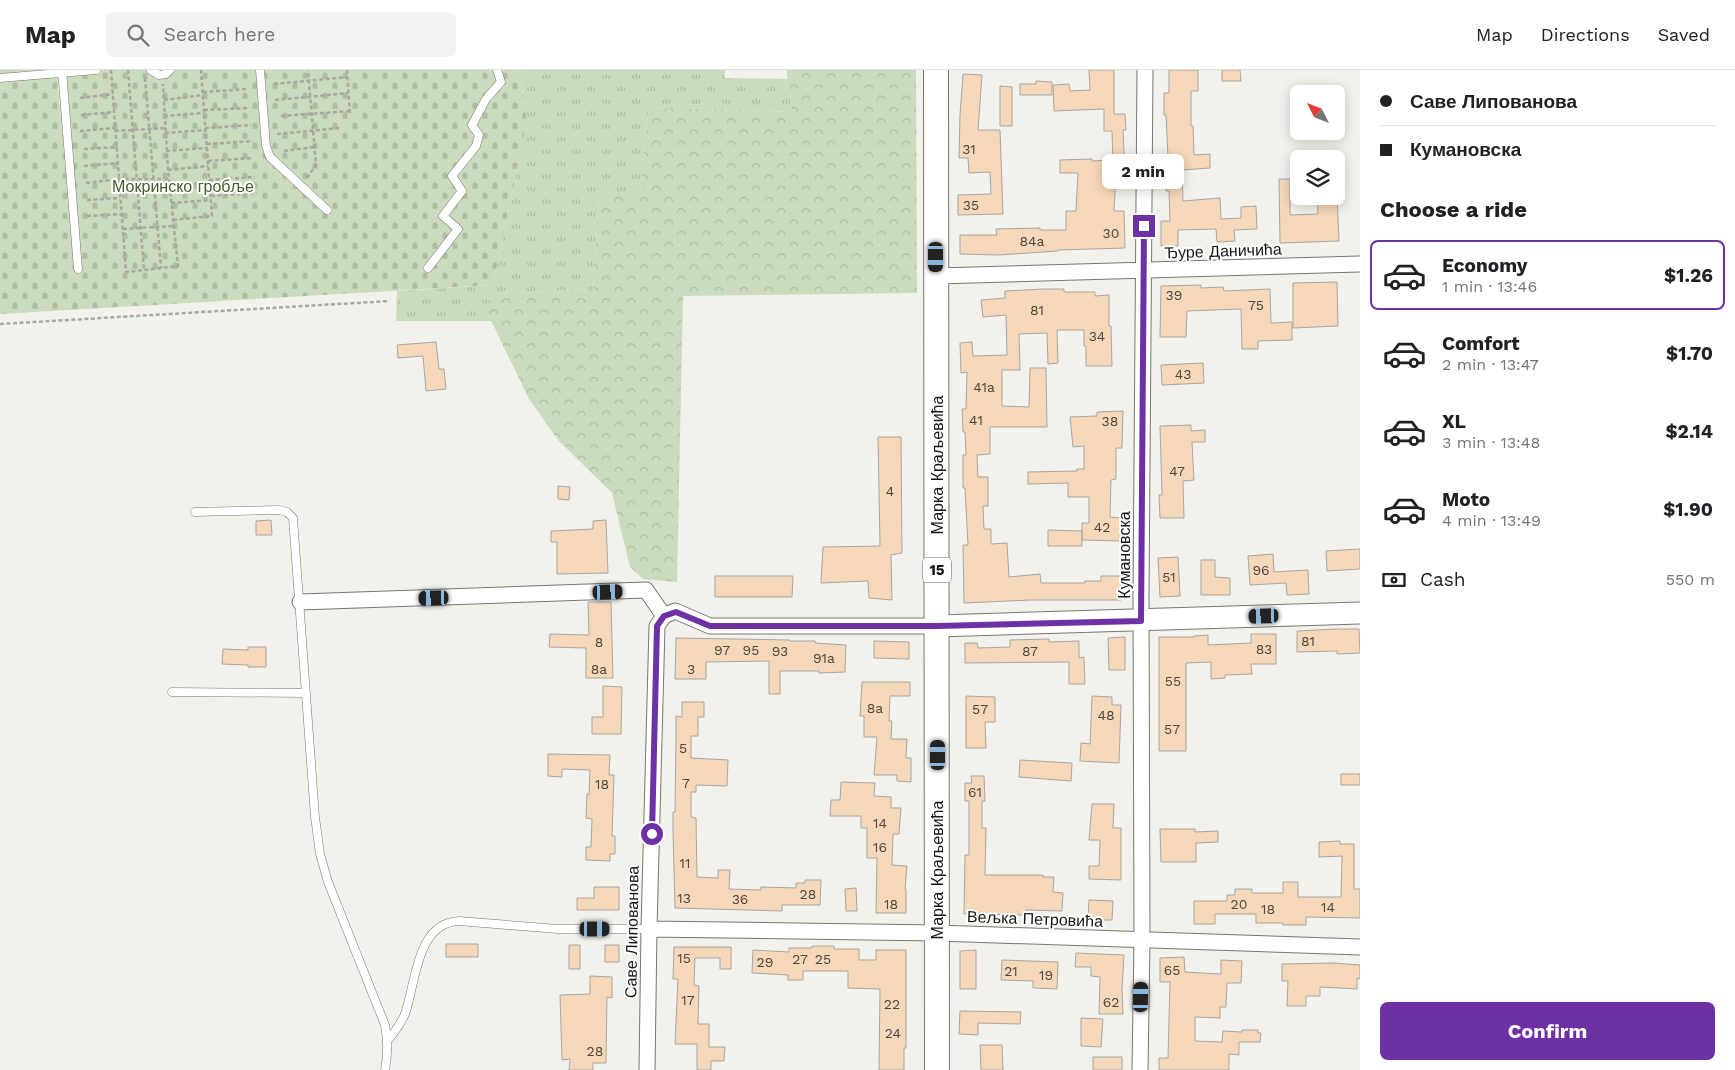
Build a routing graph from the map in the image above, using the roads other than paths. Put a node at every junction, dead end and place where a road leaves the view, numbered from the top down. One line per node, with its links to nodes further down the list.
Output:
1 (96, 70): 8 (lane)
2 (151, 70): 3 (lane)
3 (170, 70)
4 (260, 70): 10 (lane)
5 (497, 70): 12 (lane)
6 (936, 70): 15 (main road, Марка Краљевића / 15)
7 (1145, 70): 14 (street, Кумановска)
8 (63, 72): 9 (lane); 13 (lane)
9 (0, 78)
10 (327, 210)
11 (1360, 264): 14 (street, Ђуре Даничића)
12 (428, 268)
13 (78, 269)
14 (1144, 270): 15 (street, Ђуре Даничића); 20 (street, Кумановска)
15 (936, 276): 21 (main road, Марка Краљевића / 15)
16 (196, 512): 17 (lane)
17 (300, 602): 19 (street); 23 (lane)
18 (1360, 613): 20 (street)
19 (664, 616): 21 (street); 24 (street, Саве Липованова)
20 (1141, 621): 21 (street); 26 (street, Кумановска)
21 (937, 626): 25 (main road, Марка Краљевића / 15)
22 (172, 692): 23 (lane)
23 (306, 693): 28 (lane)
24 (649, 929): 25 (street, Вељка Петровића); 28 (lane); 30 (street, Саве Липованова)
25 (938, 933): 26 (street, Вељка Петровића); 31 (main road, Марка Краљевића / 15)
26 (1142, 940): 27 (street, Вељка Петровића); 32 (street, Кумановска)
27 (1360, 947)
28 (388, 1040): 29 (lane)
29 (384, 1070)
30 (647, 1070)
31 (937, 1070)
32 (1140, 1070)

